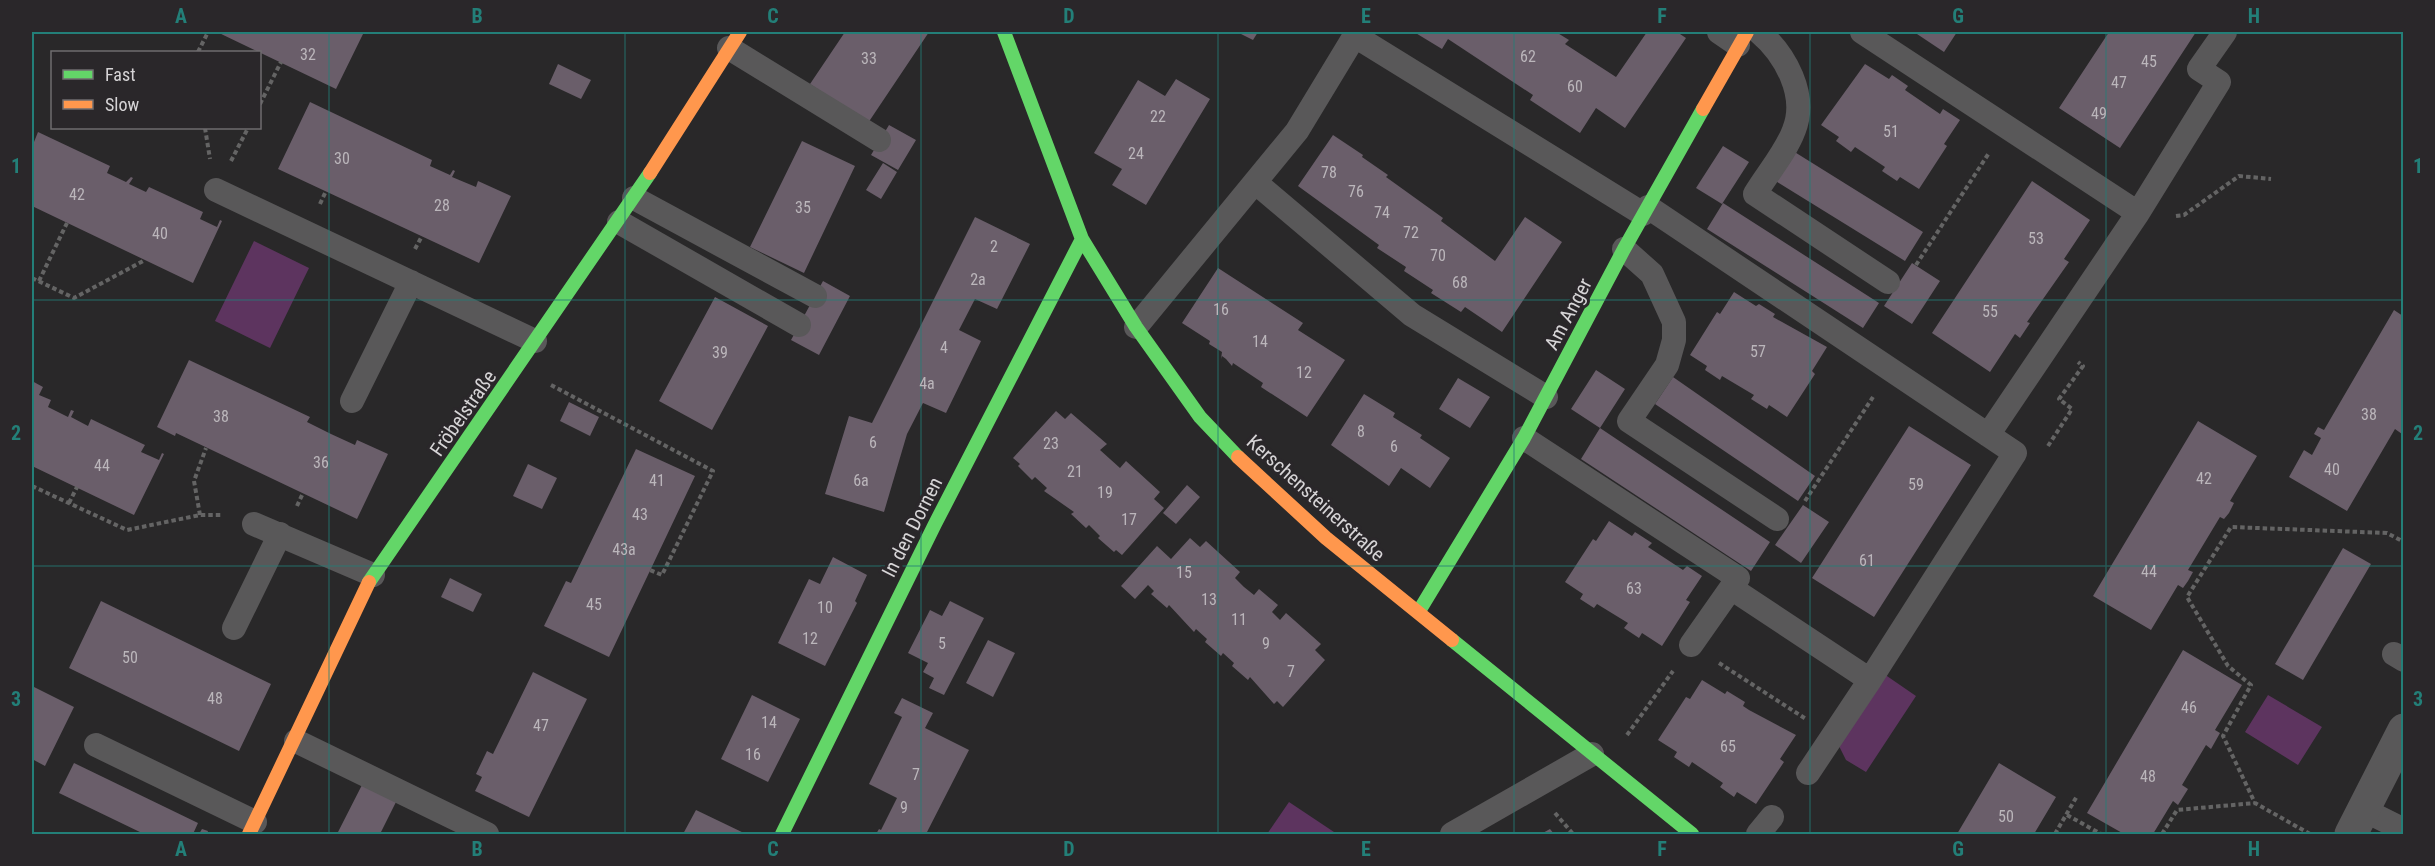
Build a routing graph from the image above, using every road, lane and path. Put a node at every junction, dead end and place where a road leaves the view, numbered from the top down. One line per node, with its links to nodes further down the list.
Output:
1 (208, 32): 9 (path)
2 (1004, 32): 22 (street, Kerschensteinerstraße)
3 (1759, 32): 29 (lane)
4 (1862, 32): 12 (lane)
5 (2224, 32): 19 (lane)
6 (1356, 34): 15 (lane); 18 (lane)
7 (1735, 36): 18 (street, Am Anger)
8 (734, 40): 13 (lane); 17 (street, Fröbelstraße)
9 (198, 51)
10 (281, 62): 11 (path)
11 (261, 102)
12 (2005, 127): 19 (lane); 25 (path)
13 (879, 140)
14 (2271, 179): 19 (path)
15 (1255, 182): 32 (lane); 37 (lane)
16 (216, 190): 28 (lane)
17 (634, 198): 20 (street, Fröbelstraße); 30 (lane)
18 (1646, 211): 23 (street, Am Anger); 36 (lane)
19 (2138, 213): 34 (lane)
20 (619, 222): 31 (lane); 33 (street, Fröbelstraße)
21 (67, 223): 27 (path)
22 (1082, 239): 32 (street, Kerschensteinerstraße); 72 (street, In den Dornen)
23 (1624, 249): 37 (street, Am Anger); 48 (lane)
24 (145, 260): 27 (path)
25 (1911, 272)
26 (32, 278): 27 (path)
27 (39, 281)
28 (411, 282): 33 (lane); 38 (lane)
29 (1888, 282)
30 (814, 296)
31 (800, 325)
32 (1136, 327): 55 (street, Kerschensteinerstraße)
33 (535, 341): 35 (street, Fröbelstraße)
34 (2051, 342): 39 (lane); 42 (path)
35 (518, 368): 52 (path); 53 (street, Fröbelstraße)
36 (1892, 369): 39 (lane); 46 (path)
37 (1546, 397): 40 (street, Am Anger)
38 (352, 401)
39 (1988, 435): 42 (lane)
40 (1524, 438): 54 (lane); 55 (street, Am Anger)
41 (206, 448): 47 (path)
42 (2015, 453): 58 (lane)
43 (32, 486): 45 (path)
44 (77, 487): 45 (path)
45 (69, 503): 47 (path)
46 (1801, 507)
47 (200, 515): 49 (path)
48 (1777, 519)
49 (254, 525): 50 (lane)
50 (280, 534): 53 (lane); 56 (lane)
51 (2403, 542): 66 (path)
52 (650, 570)
53 (373, 575): 61 (street, Fröbelstraße)
54 (1731, 588): 57 (lane); 58 (lane)
55 (1419, 611): 63 (street, Kerschensteinerstraße)
56 (234, 628)
57 (1691, 645): 60 (path); 63 (path)
58 (1870, 680): 60 (lane)
59 (2403, 730): 68 (street)
60 (1831, 735): 64 (lane)
61 (296, 741): 69 (street, Fröbelstraße); 71 (lane)
62 (96, 745): 69 (lane)
63 (1599, 760): 73 (lane); 74 (street, Kerschensteinerstraße)
64 (1808, 773)
65 (2078, 796): 67 (path)
66 (2255, 803): 77 (path); 78 (path)
67 (2067, 815): 75 (path); 76 (path)
68 (2357, 822): 70 (lane)
69 (252, 828)
70 (2403, 830)
71 (487, 834)
72 (782, 834)
73 (1452, 834)
74 (1692, 834)
75 (2055, 834)
76 (2101, 834)
77 (2162, 834)
78 (2310, 834)

